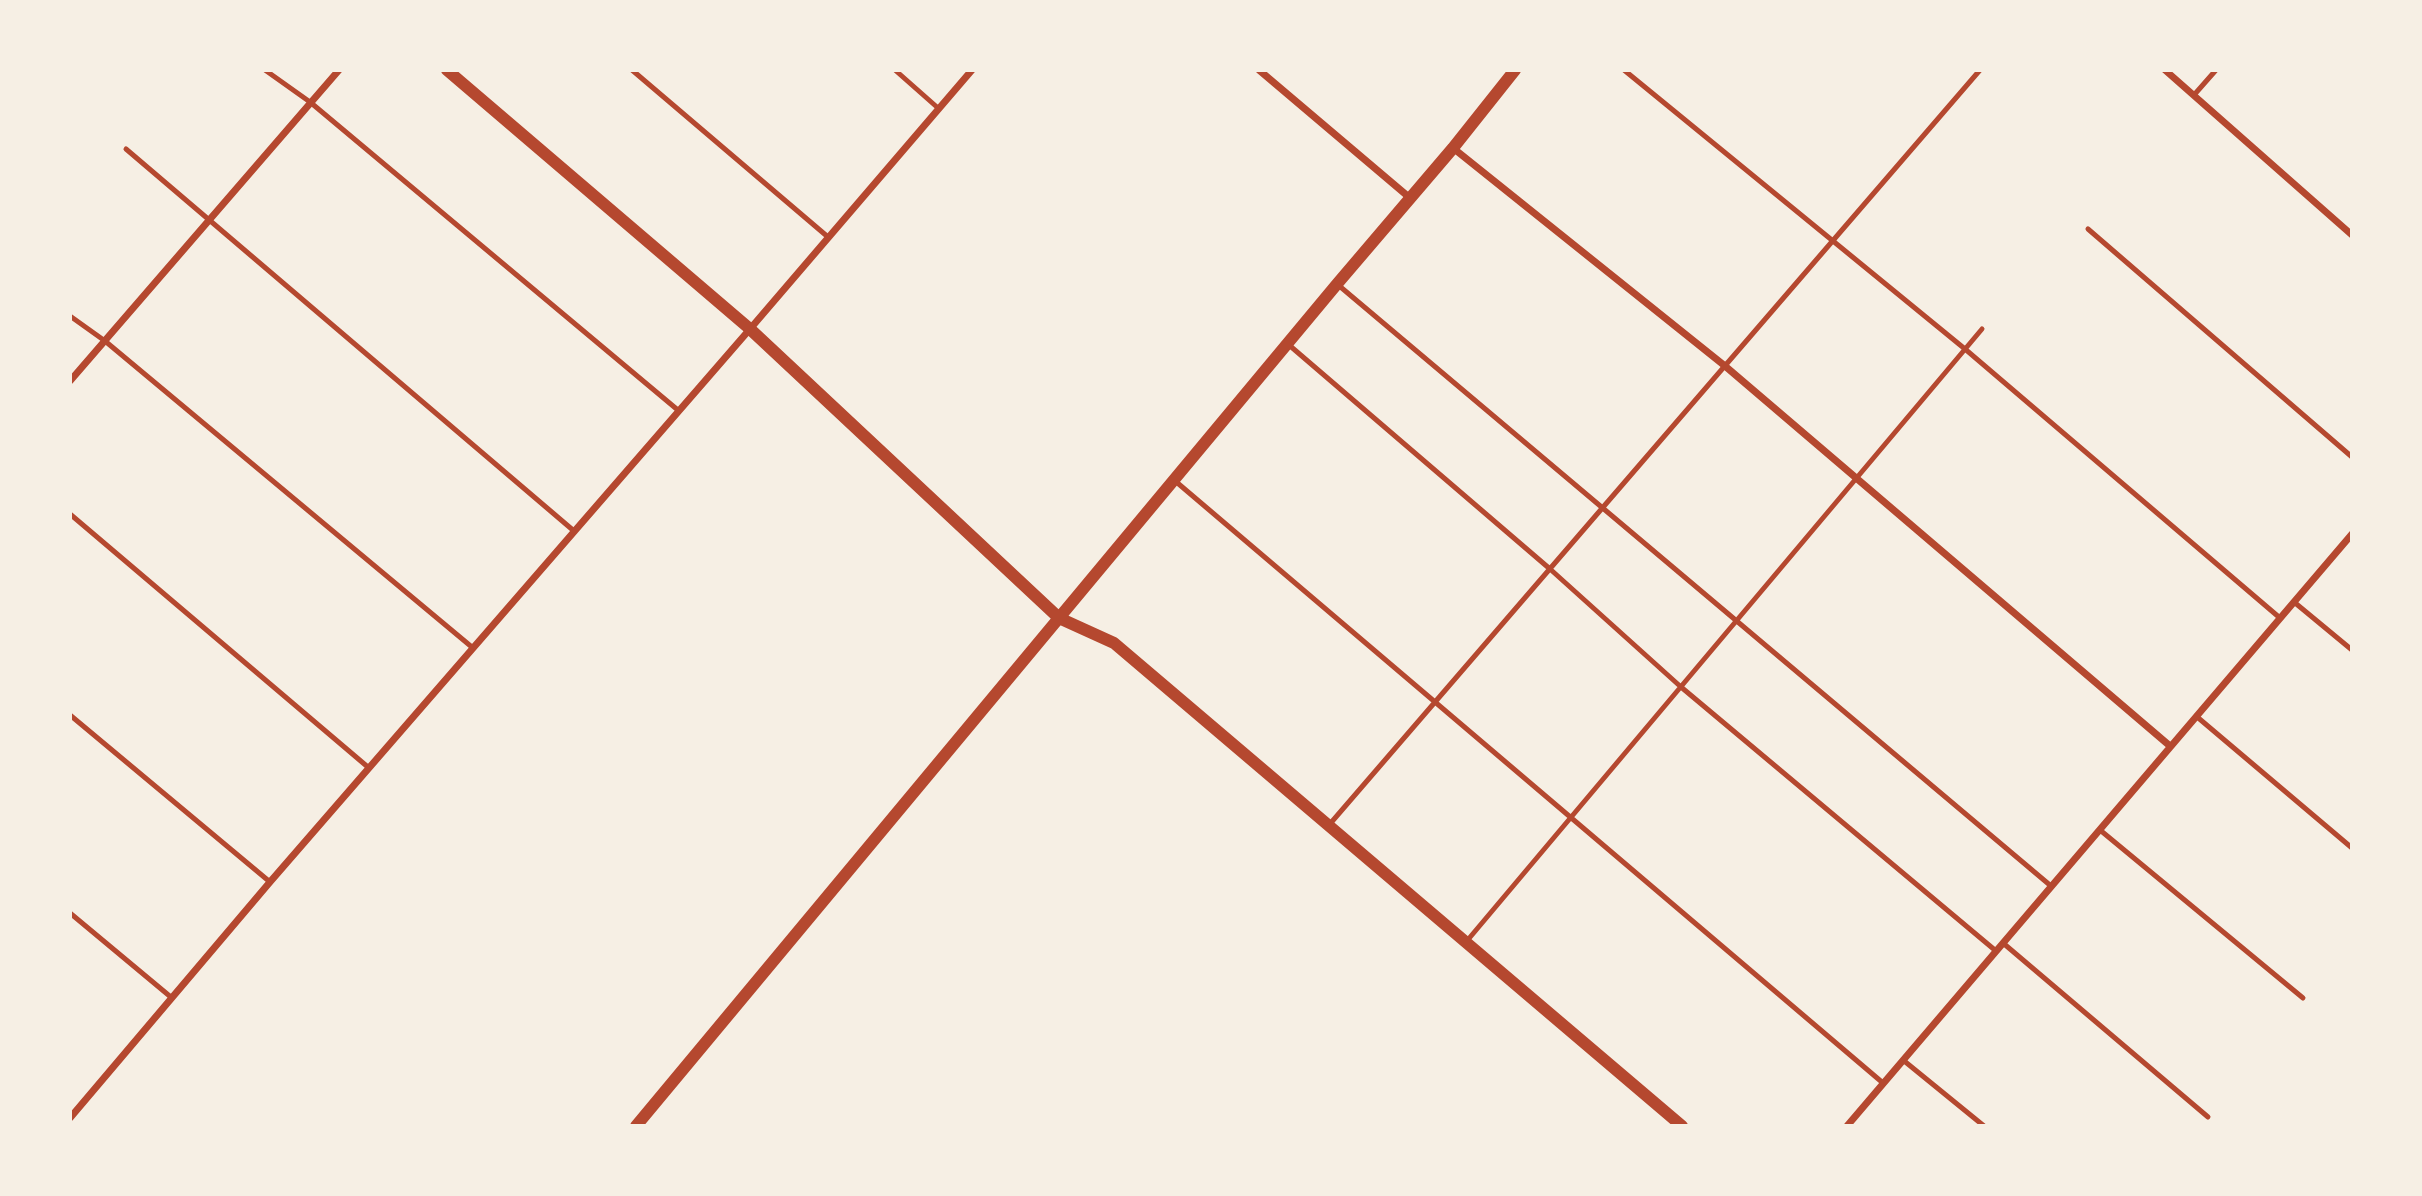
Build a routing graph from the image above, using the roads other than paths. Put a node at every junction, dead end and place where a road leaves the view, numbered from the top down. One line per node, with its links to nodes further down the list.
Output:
1 (265, 70): 14 (lane)
2 (339, 70): 14 (street)
3 (447, 70): 26 (street)
4 (632, 70): 22 (lane)
5 (895, 70): 15 (lane)
6 (972, 70): 15 (street)
7 (1259, 70): 18 (street)
8 (1515, 70): 16 (street)
9 (1624, 70): 23 (lane)
10 (1980, 70): 23 (lane)
11 (2165, 70): 13 (street)
12 (2216, 70): 13 (lane)
13 (2194, 96): 21 (street)
14 (310, 102): 19 (street); 33 (lane)
15 (938, 108): 22 (street)
16 (1453, 148): 18 (street); 31 (street)
17 (126, 149): 19 (lane)
18 (1410, 198): 24 (street)
19 (209, 220): 28 (street); 39 (lane)
20 (2088, 229): 34 (lane)
21 (2352, 234)
22 (828, 237): 26 (street)
23 (1833, 240): 30 (lane); 31 (lane)
24 (1337, 284): 29 (street); 37 (lane)
25 (70, 316): 28 (lane)
26 (750, 329): 33 (street); 43 (street)
27 (1982, 329): 30 (lane)
28 (105, 341): 32 (street); 46 (lane)
29 (1288, 343): 36 (street); 41 (lane)
30 (1965, 349): 35 (lane); 44 (lane)
31 (1725, 366): 35 (street); 37 (lane)
32 (70, 381)
33 (679, 411): 39 (street)
34 (2352, 457)
35 (1857, 478): 45 (lane); 52 (street)
36 (1174, 480): 43 (street); 49 (lane)
37 (1603, 508): 41 (lane); 45 (lane)
38 (70, 514): 53 (lane)
39 (575, 531): 46 (street)
40 (2352, 534): 42 (street)
41 (1550, 569): 48 (lane); 49 (lane)
42 (2294, 602): 44 (street); 47 (lane)
43 (1059, 618): 55 (street); 70 (street)
44 (2280, 618): 51 (street)
45 (1737, 620): 48 (lane); 59 (lane)
46 (473, 648): 53 (street)
47 (2352, 650)
48 (1681, 687): 54 (lane); 63 (lane)
49 (1434, 703): 54 (lane); 55 (lane)
50 (70, 715): 58 (lane)
51 (2196, 716): 52 (street); 57 (lane)
52 (2170, 746): 56 (street)
53 (369, 768): 58 (street)
54 (1571, 817): 61 (lane); 67 (lane)
55 (1329, 825): 61 (street)
56 (2099, 830): 59 (street); 65 (lane)
57 (2352, 848)
58 (270, 882): 64 (street)
59 (2051, 886): 62 (street)
60 (70, 914): 64 (lane)
61 (1466, 942): 71 (street)
62 (2003, 943): 63 (street); 68 (lane)
63 (1996, 951): 66 (street)
64 (172, 998): 69 (street)
65 (2304, 998)
66 (1903, 1060): 67 (street); 73 (lane)
67 (1883, 1083): 72 (street)
68 (2208, 1117)
69 (70, 1118)
70 (636, 1126)
71 (1682, 1126)
72 (1847, 1126)
73 (1984, 1126)

